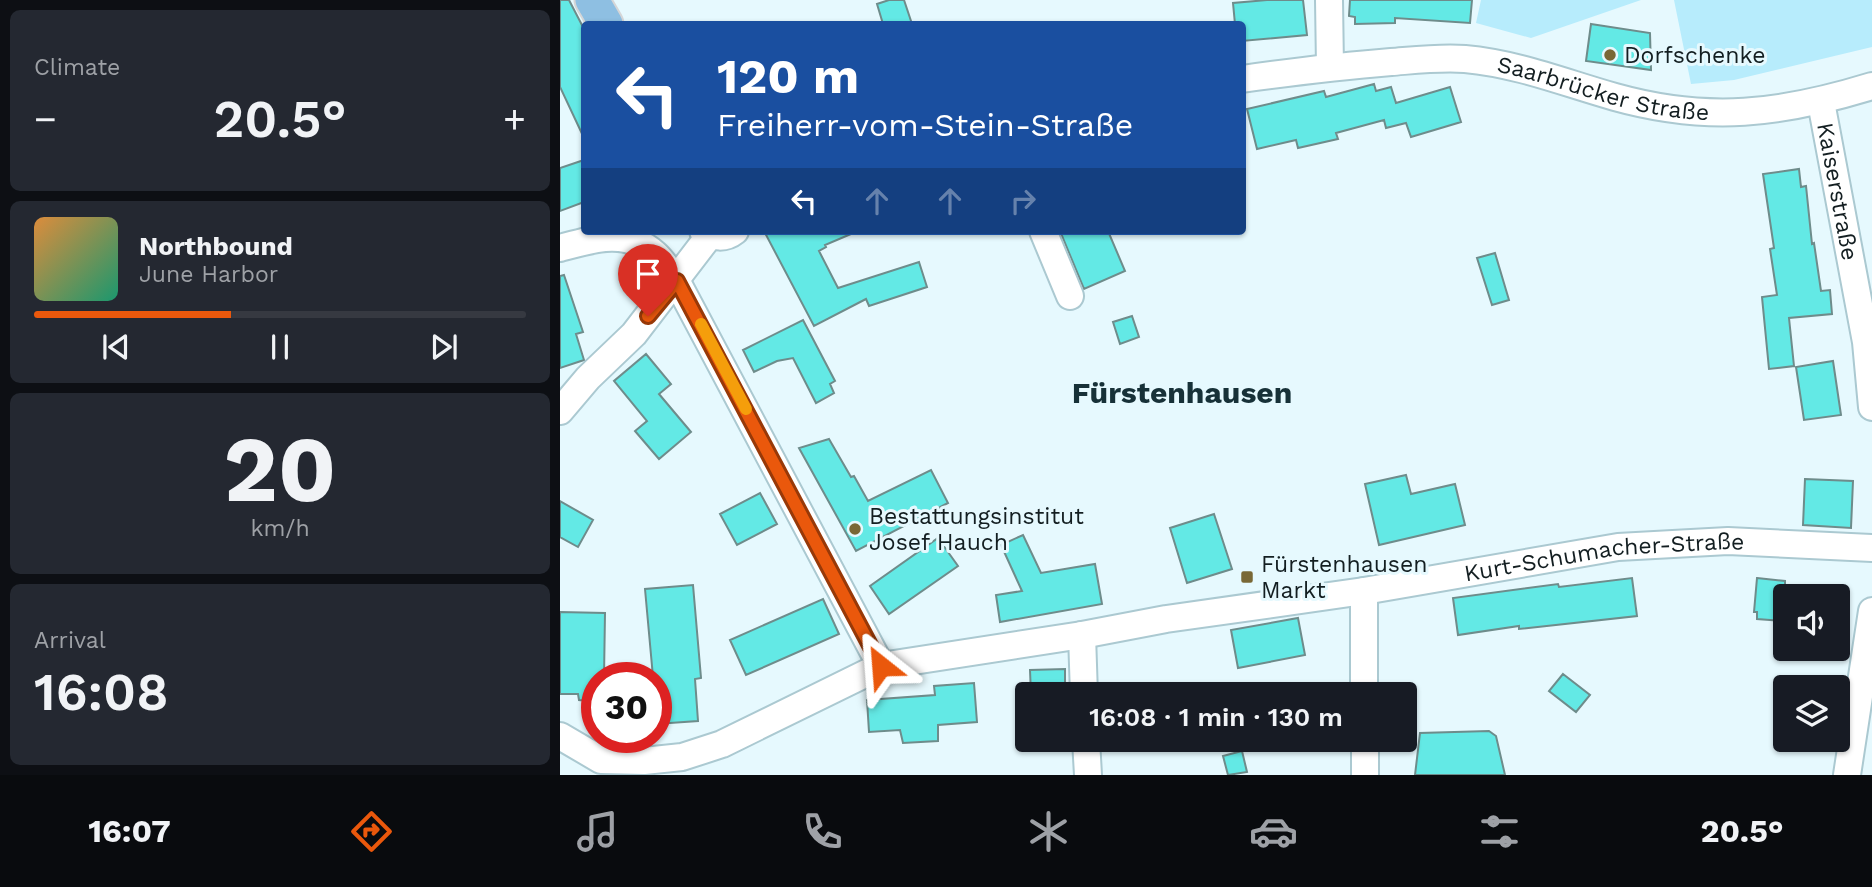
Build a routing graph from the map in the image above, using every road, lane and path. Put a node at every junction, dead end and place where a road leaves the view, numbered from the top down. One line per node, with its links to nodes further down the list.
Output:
1 (592, 0): 3 (main road)
2 (1329, 0): 4 (street)
3 (604, 21)
4 (1330, 67): 5 (street, Saarbrücker Straße); 7 (street, Saarbrücker Straße)
5 (1246, 78)
6 (1872, 86): 7 (street, Saarbrücker Straße)
7 (1821, 102): 13 (street, Kaiserstraße)
8 (714, 235): 11 (street)
9 (1045, 235): 12 (street)
10 (560, 248): 11 (street)
11 (677, 281): 14 (street); 19 (street)
12 (1070, 296)
13 (1872, 407)
14 (560, 411)
15 (1872, 548): 16 (street, Kurt-Schumacher-Straße)
16 (1364, 591): 18 (street, Kurt-Schumacher-Straße); 21 (street)
17 (1872, 611): 29 (street)
18 (1082, 635): 19 (street, Kurt-Schumacher-Straße); 20 (street)
19 (881, 666): 25 (street, Kurt-Schumacher-Straße)
20 (1084, 682)
21 (1364, 682)
22 (560, 736): 26 (street)
23 (1087, 752): 27 (street)
24 (1365, 752): 28 (street)
25 (686, 766): 26 (street, Kurt-Schumacher-Straße)
26 (601, 768)
27 (1088, 775)
28 (1365, 775)
29 (1847, 775)

